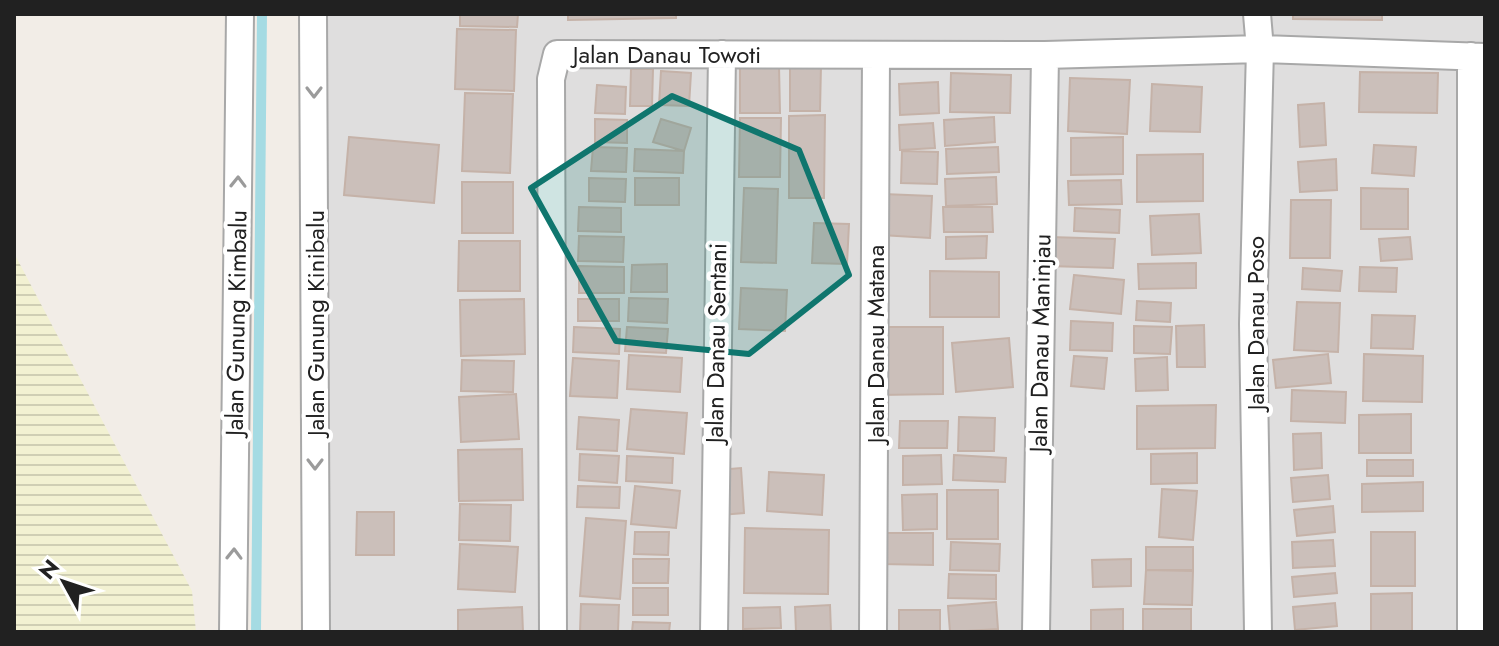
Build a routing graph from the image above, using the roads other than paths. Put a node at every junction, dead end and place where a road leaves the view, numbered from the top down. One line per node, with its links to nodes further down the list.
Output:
1 (240, 14): 9 (street, Jalan Gunung Kimbalu, one-way to 1)
2 (313, 14): 10 (street, Jalan Gunung Kinibalu, one-way to 10)
3 (1257, 14): 4 (street, Jalan Danau Poso)
4 (1260, 49): 7 (street, Jalan Danau Towoti); 8 (street, Jalan Danau Towoti); 15 (street, Jalan Danau Poso)
5 (722, 54): 6 (street, Jalan Danau Towoti); 11 (street, Jalan Danau Towoti); 12 (street, Jalan Danau Sentani)
6 (876, 55): 7 (street, Jalan Danau Towoti); 13 (street, Jalan Danau Matana)
7 (1045, 55): 14 (street, Jalan Danau Maninjau)
8 (1478, 56): 16 (street)
9 (233, 632)
10 (316, 632)
11 (553, 632)
12 (714, 632)
13 (873, 632)
14 (1036, 632)
15 (1258, 632)
16 (1471, 632)

